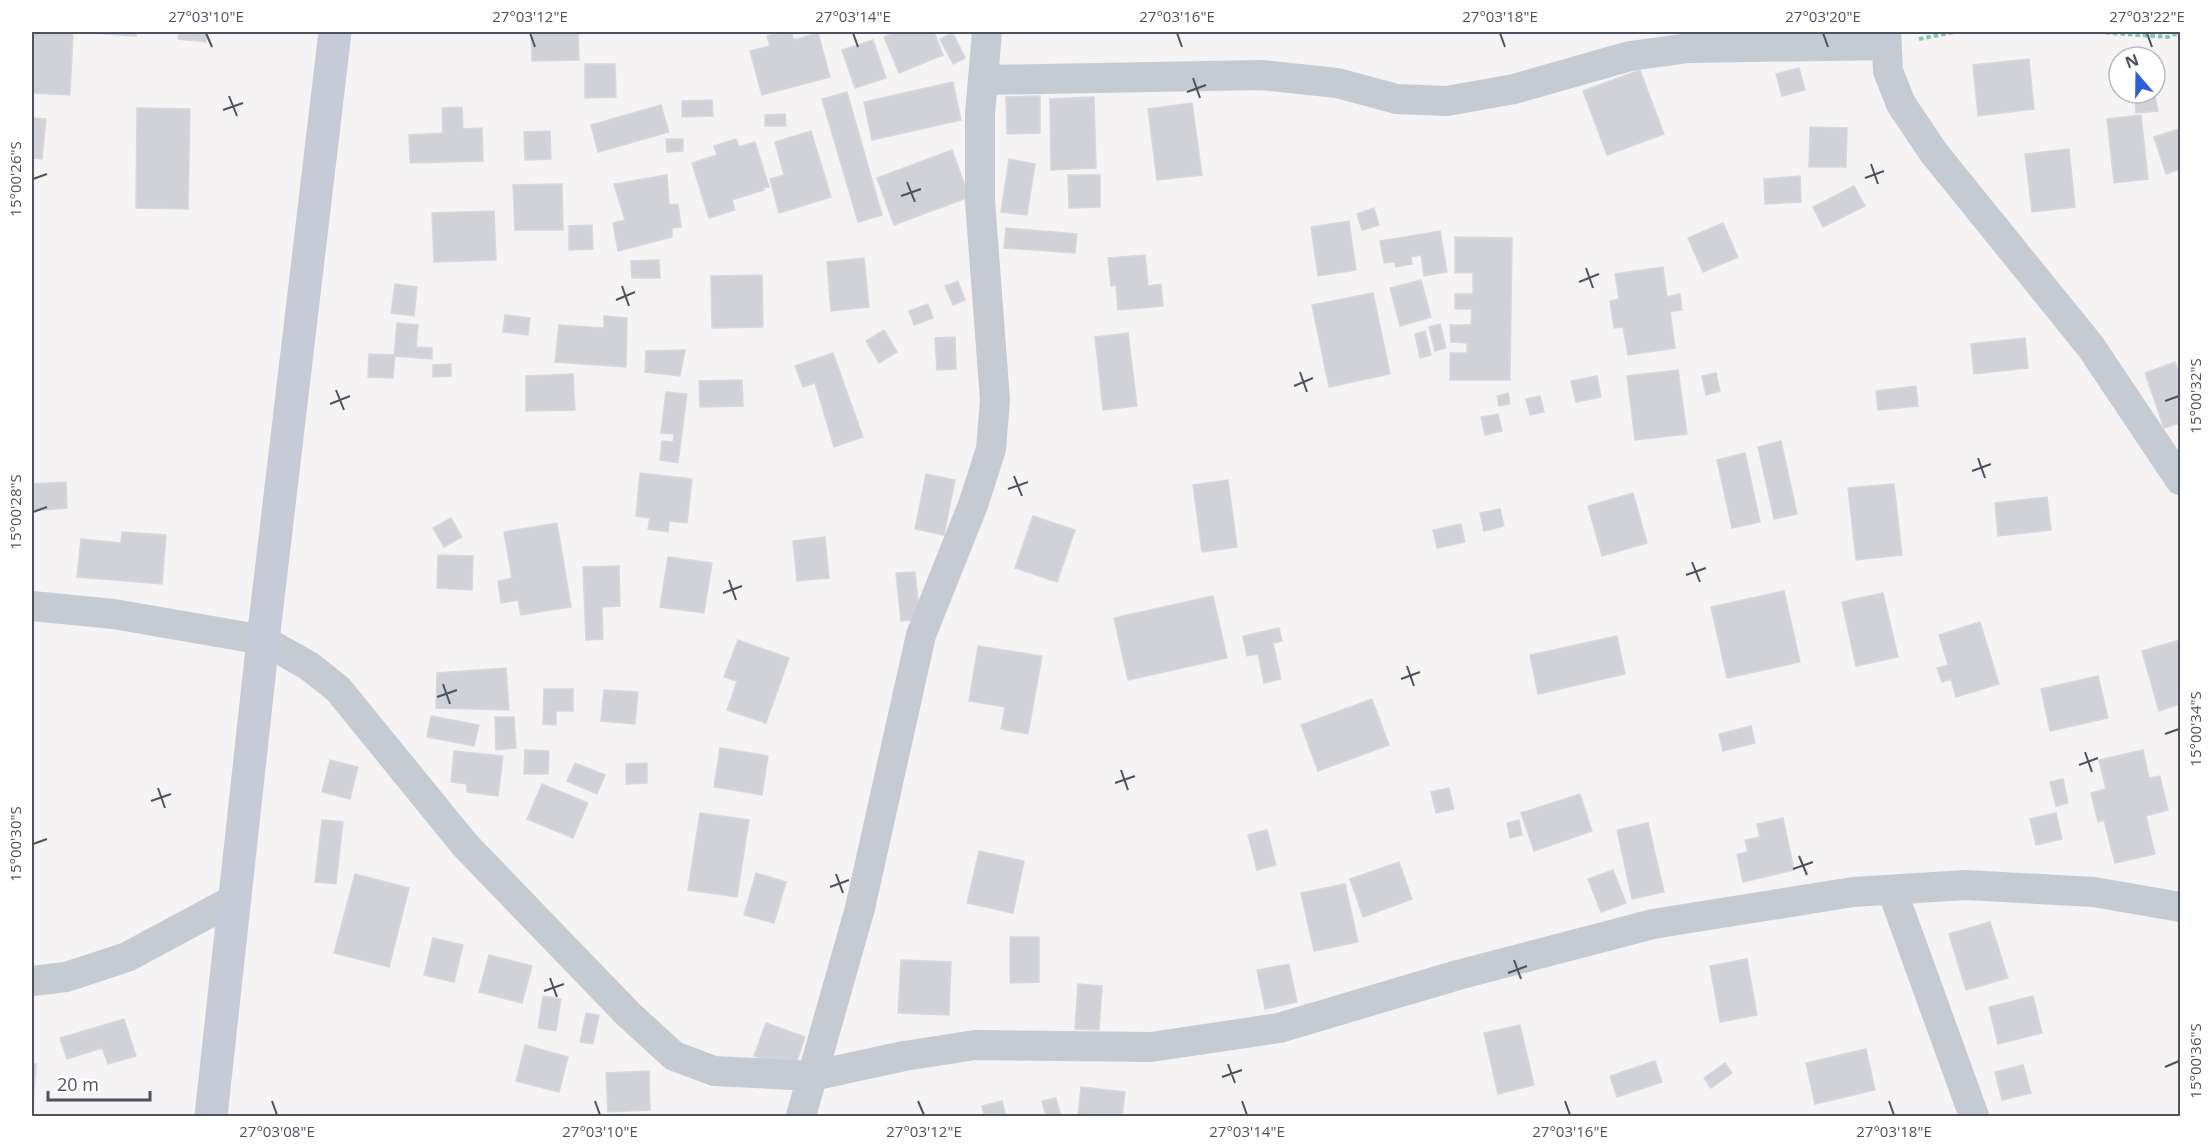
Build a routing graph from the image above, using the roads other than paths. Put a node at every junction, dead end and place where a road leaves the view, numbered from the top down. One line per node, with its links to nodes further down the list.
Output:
1 (335, 32): 7 (main road)
2 (987, 32): 4 (street)
3 (1886, 38): 4 (street); 5 (street)
4 (983, 80): 12 (street)
5 (2181, 480)
6 (32, 606): 7 (street)
7 (263, 640): 9 (main road); 12 (street)
8 (1892, 890): 10 (street); 12 (street); 15 (street)
9 (235, 899): 11 (street); 13 (main road)
10 (2181, 907)
11 (32, 981)
12 (812, 1076): 14 (street)
13 (211, 1116)
14 (801, 1116)
15 (1974, 1116)

